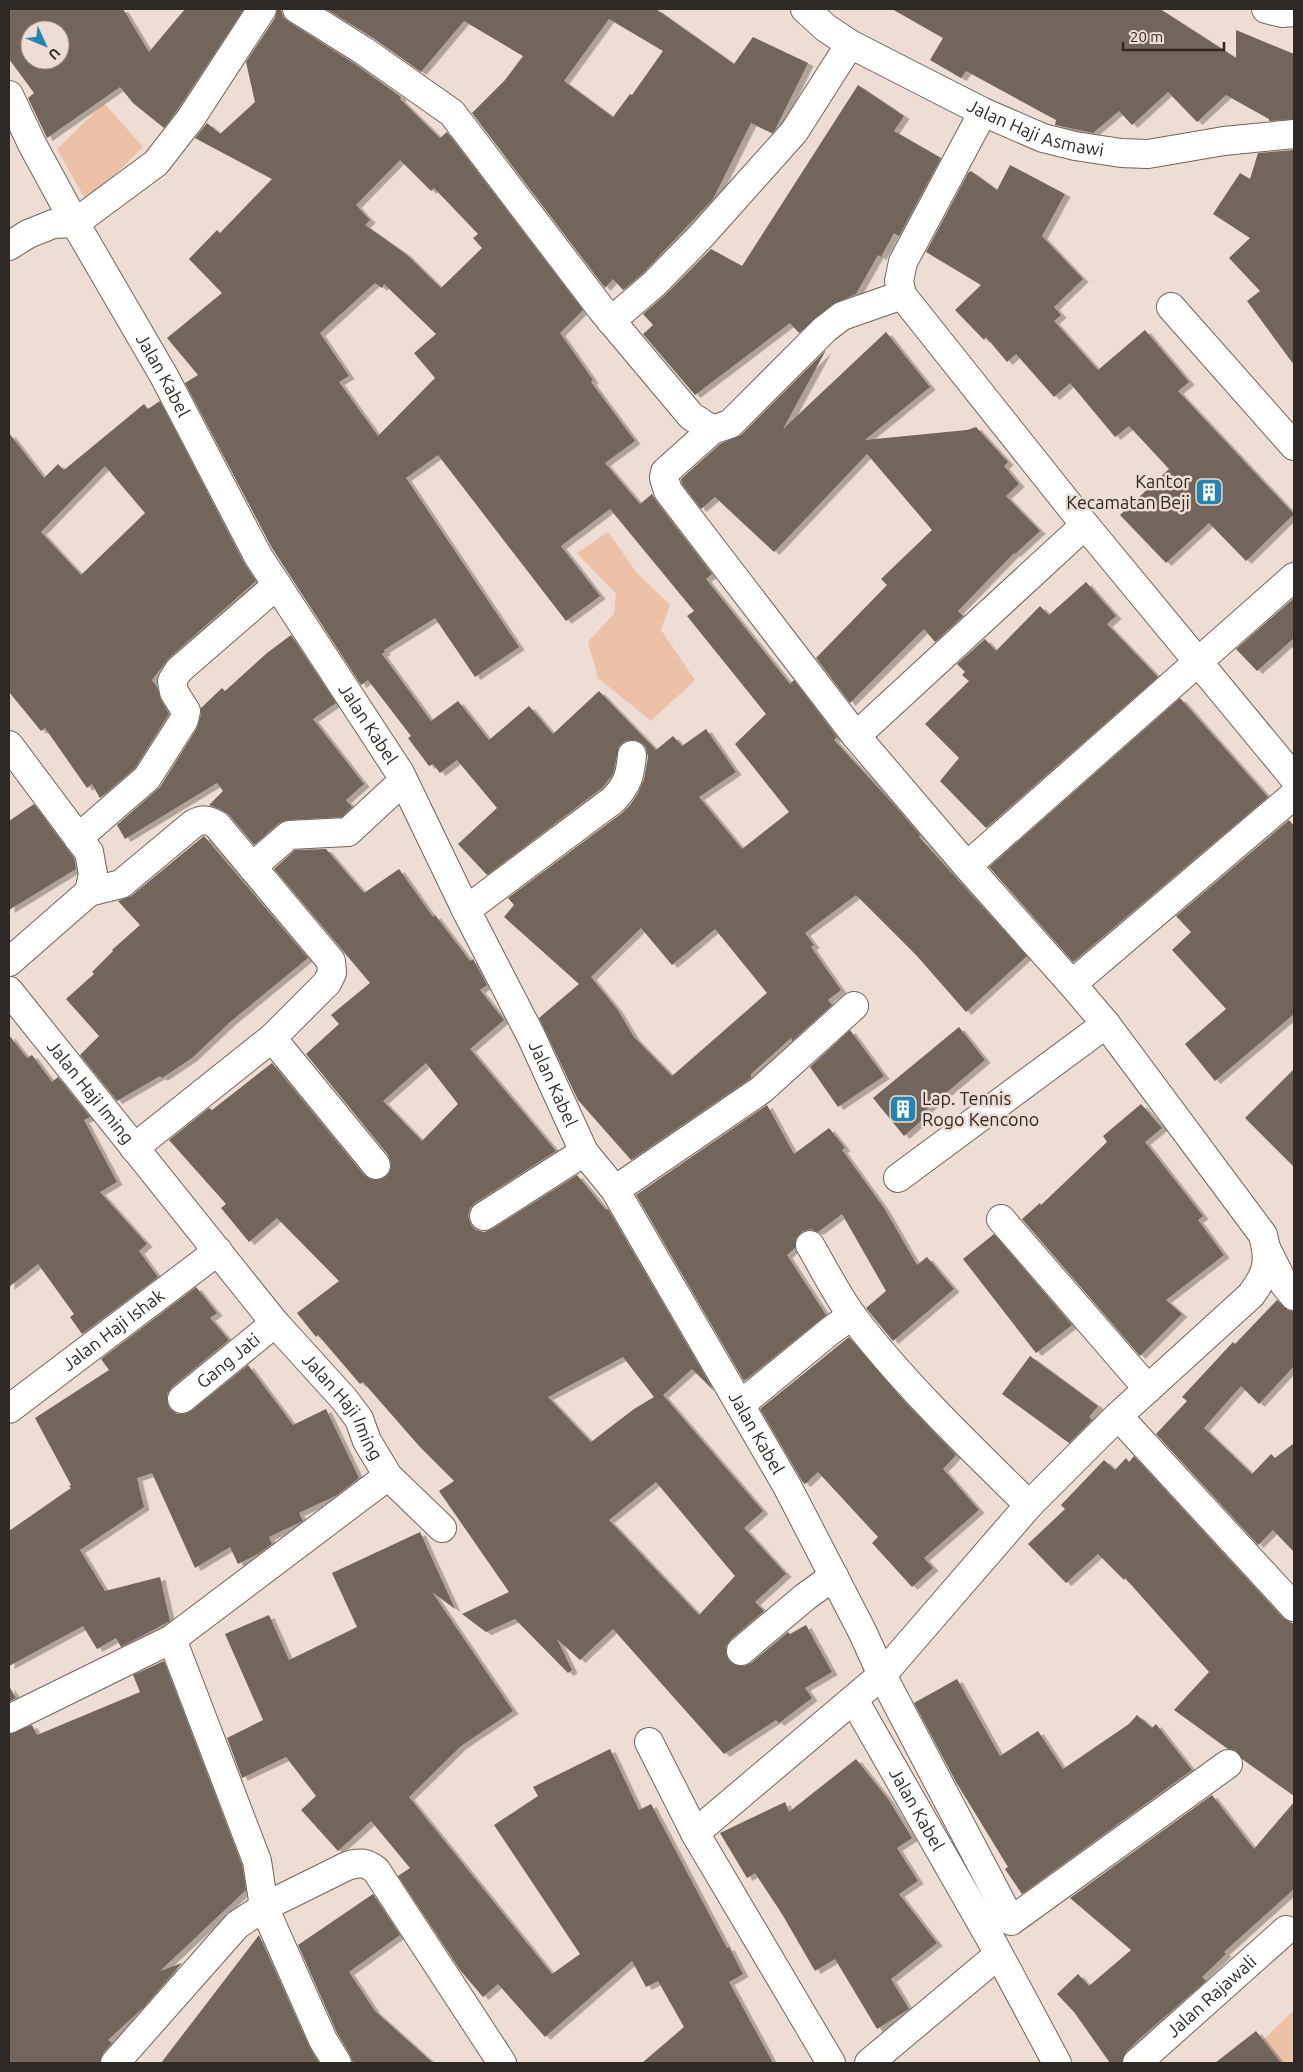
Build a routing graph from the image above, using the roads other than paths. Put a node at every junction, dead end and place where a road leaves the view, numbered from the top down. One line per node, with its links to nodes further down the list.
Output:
1 (262, 9): 10 (street)
2 (297, 9): 14 (street)
3 (805, 9): 6 (street, Jalan Haji Asmawi)
4 (1266, 9): 5 (street)
5 (1294, 12)
6 (850, 44): 8 (street, Jalan Haji Asmawi); 14 (street)
7 (9, 95): 10 (street, Jalan Kabel)
8 (983, 112): 9 (street, Jalan Haji Asmawi); 12 (street)
9 (1294, 134)
10 (75, 223): 11 (street); 19 (street, Jalan Kabel)
11 (9, 246)
12 (902, 295): 15 (street); 17 (street)
13 (1171, 306): 16 (street)
14 (611, 321): 15 (street)
15 (712, 430): 21 (street)
16 (1294, 446)
17 (1085, 525): 20 (street); 21 (street)
18 (1294, 576): 20 (street)
19 (277, 584): 25 (street, Jalan Kabel); 27 (street)
20 (1198, 661): 24 (street); 28 (street)
21 (856, 736): 28 (street)
22 (9, 745): 27 (street)
23 (632, 755): 31 (street)
24 (1294, 778)
25 (403, 781): 29 (street); 31 (street, Jalan Kabel)
26 (1294, 796): 33 (street)
27 (78, 838): 30 (street)
28 (967, 866): 33 (street)
29 (252, 867): 30 (street); 37 (street)
30 (89, 892): 32 (street)
31 (466, 910): 39 (street, Jalan Kabel)
32 (9, 962)
33 (1072, 984): 36 (street)
34 (9, 991): 38 (street, Jalan Haji Iming)
35 (854, 1006): 42 (street)
36 (1106, 1024): 41 (street); 46 (street)
37 (272, 1038): 38 (street); 40 (street)
38 (134, 1148): 47 (street, Jalan Haji Iming)
39 (584, 1152): 42 (street, Jalan Kabel); 43 (street)
40 (376, 1165)
41 (898, 1178)
42 (615, 1190): 53 (street, Jalan Kabel)
43 (484, 1216)
44 (1001, 1219): 51 (street)
45 (810, 1245): 49 (street)
46 (1266, 1248): 48 (street); 51 (street)
47 (218, 1251): 50 (street, Jalan Haji Iming); 54 (street, Jalan Haji Ishak)
48 (1294, 1296)
49 (852, 1316): 53 (street); 57 (street)
50 (275, 1323): 52 (street, Gang Jati); 56 (street, Jalan Haji Iming)
51 (1148, 1390): 55 (street)
52 (182, 1399)
53 (740, 1405): 59 (street, Jalan Kabel)
54 (9, 1409)
55 (1118, 1416): 57 (street); 60 (street)
56 (388, 1476): 58 (street); 61 (street, Jalan Haji Iming)
57 (1029, 1505): 63 (street)
58 (442, 1528)
59 (834, 1576): 62 (street); 63 (street, Jalan Kabel)
60 (1294, 1607)
61 (172, 1639): 65 (street, Jalan Haji Iming); 69 (street)
62 (741, 1651)
63 (882, 1675): 64 (street); 67 (street, Jalan Kabel)
64 (854, 1700): 68 (street); 71 (street, Jalan Kabel)
65 (9, 1719)
66 (649, 1742): 68 (street)
67 (1228, 1764)
68 (695, 1833): 75 (street)
69 (264, 1907): 72 (street); 73 (street); 74 (street)
70 (1291, 1930): 78 (street, Jalan Rajawali)
71 (998, 1955): 76 (street); 77 (street, Jalan Kabel)
72 (115, 2063)
73 (336, 2063)
74 (502, 2063)
75 (831, 2063)
76 (869, 2063)
77 (1057, 2063)
78 (1137, 2063)

